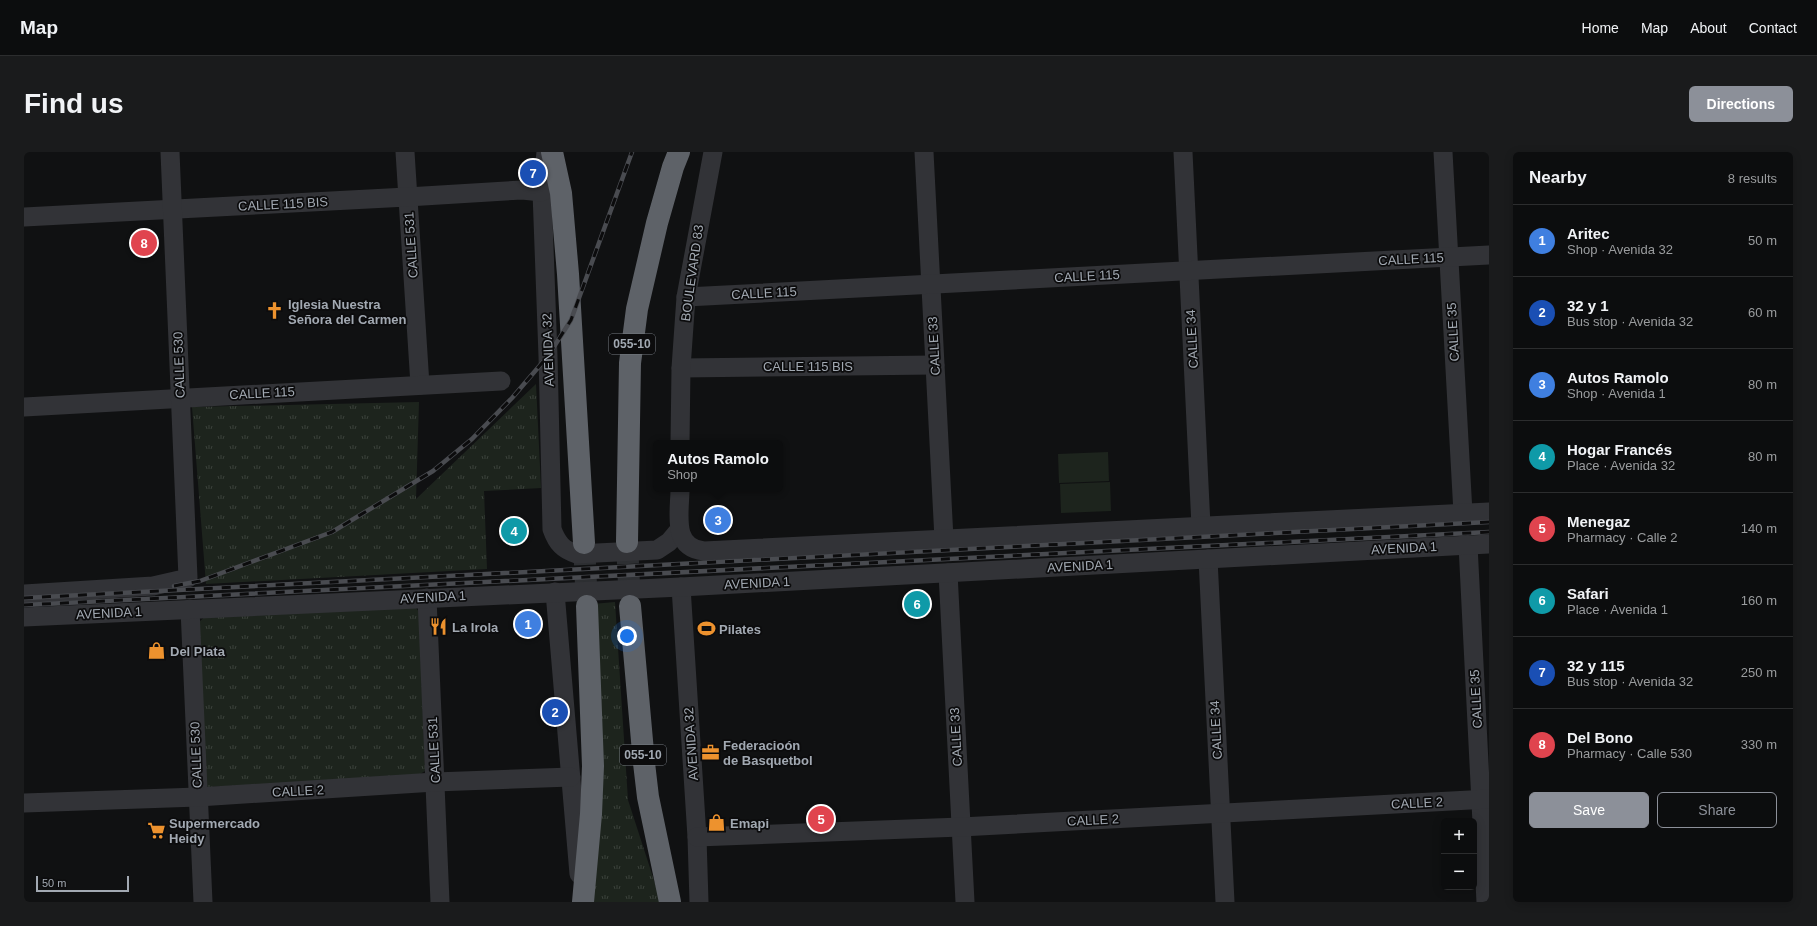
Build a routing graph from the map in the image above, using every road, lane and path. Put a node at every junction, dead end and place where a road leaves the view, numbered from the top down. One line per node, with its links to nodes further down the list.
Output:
1 (170, 152): 12 (street, CALLE 530)
2 (405, 152): 11 (street, CALLE 531)
3 (546, 152): 10 (street, AVENIDA 32)
4 (552, 152): 33 (highway, AVENIDA 32)
5 (679, 152): 32 (highway, 055-10)
6 (713, 152): 18 (street, BOULEVARD 83)
7 (924, 152): 17 (street, CALLE 33)
8 (1183, 152): 16 (street, CALLE 34)
9 (1443, 152): 15 (street, CALLE 35)
10 (542, 192): 11 (street, CALLE 115 BIS); 30 (street, AVENIDA 32)
11 (407, 197): 12 (street, CALLE 115 BIS); 22 (street, CALLE 531)
12 (173, 210): 13 (street, CALLE 115 BIS); 23 (street, CALLE 530)
13 (24, 217)
14 (1489, 255): 15 (street, CALLE 115)
15 (1449, 257): 16 (street, CALLE 115); 28 (street, CALLE 35)
16 (1189, 270): 17 (street, CALLE 115); 29 (street, CALLE 34)
17 (931, 284): 18 (street, CALLE 115); 19 (street, CALLE 33)
18 (686, 297): 20 (street, BOULEVARD 83)
19 (935, 365): 20 (street, CALLE 115 BIS); 31 (street, CALLE 33)
20 (681, 368): 25 (street, BOULEVARD 83)
21 (501, 381): 22 (street, CALLE 115)
22 (420, 385): 23 (street, CALLE 115)
23 (180, 398): 24 (street, CALLE 115); 38 (street, CALLE 530)
24 (24, 407)
25 (680, 440)
26 (680, 492): 30 (street)
27 (1489, 512): 28 (street)
28 (1463, 513): 29 (street)
29 (1201, 526): 31 (street)
30 (679, 530): 31 (street)
31 (944, 539)
32 (627, 542)
33 (584, 543)
34 (1489, 544): 35 (street, AVENIDA 1)
35 (1468, 545): 36 (street, AVENIDA 1); 50 (street, CALLE 35)
36 (1208, 559): 37 (street, AVENIDA 1); 52 (street, CALLE 34)
37 (948, 573): 39 (street, AVENIDA 1); 53 (street, CALLE 33)
38 (188, 578): 41 (street, AVENIDA 1)
39 (681, 587): 40 (street, AVENIDA 1); 54 (street, AVENIDA 32)
40 (555, 592): 42 (street, AVENIDA 1); 47 (street)
41 (24, 594)
42 (427, 598): 45 (street, AVENIDA 1); 48 (street, CALLE 531)
43 (587, 606): 57 (highway)
44 (630, 606): 58 (highway, 055-10)
45 (190, 609): 46 (street, AVENIDA 1); 49 (street, CALLE 530)
46 (24, 617)
47 (571, 777): 48 (street, CALLE 2); 57 (street)
48 (435, 782): 49 (street, CALLE 2); 56 (street, CALLE 531)
49 (198, 797): 51 (street, CALLE 2); 55 (street, CALLE 530)
50 (1485, 799): 52 (street, CALLE 2); 62 (street, CALLE 35)
51 (24, 803)
52 (1221, 813): 53 (street, CALLE 2); 61 (street, CALLE 34)
53 (961, 827): 54 (street, CALLE 2); 60 (street, CALLE 33)
54 (697, 837): 59 (street, AVENIDA 32)
55 (203, 902)
56 (440, 902)
57 (582, 902)
58 (670, 902)
59 (699, 902)
60 (965, 902)
61 (1225, 902)
62 (1486, 902)

